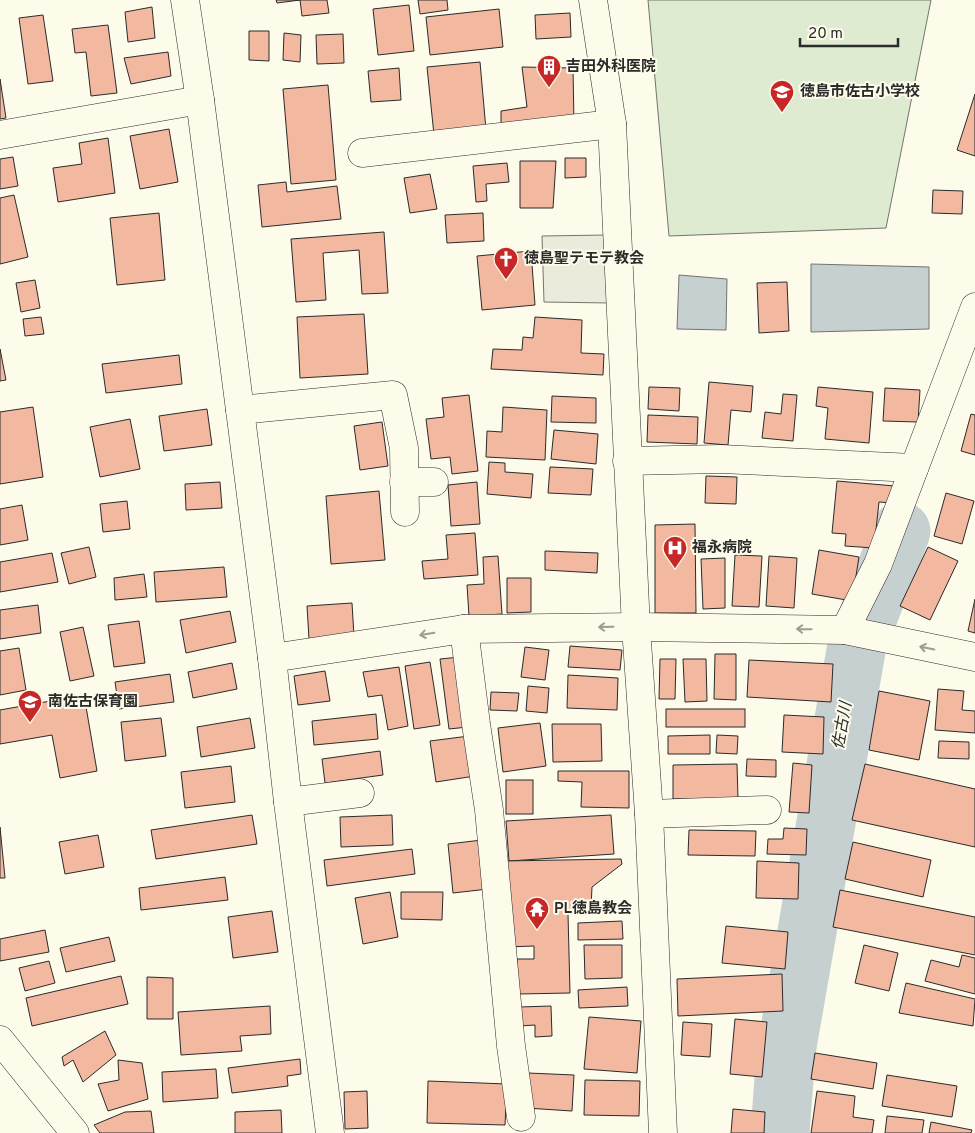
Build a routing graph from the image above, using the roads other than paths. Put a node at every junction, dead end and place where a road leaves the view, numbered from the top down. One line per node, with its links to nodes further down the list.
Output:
1 (184, 0): 3 (street)
2 (593, 0): 4 (street)
3 (200, 100): 5 (street); 8 (street)
4 (612, 124): 6 (street); 9 (street)
5 (0, 135)
6 (362, 154)
7 (975, 307): 10 (street)
8 (240, 410): 11 (street); 18 (street)
9 (627, 462): 10 (street); 14 (street)
10 (914, 468): 16 (street)
11 (404, 482): 12 (street); 13 (street)
12 (434, 482)
13 (405, 512)
14 (636, 626): 15 (street, one-way to 15); 16 (street, one-way to 14); 22 (street)
15 (464, 628): 18 (street, one-way to 18); 24 (street)
16 (857, 633): 17 (street, one-way to 16)
17 (975, 657)
18 (272, 658): 20 (street)
19 (360, 793): 20 (street)
20 (288, 802): 26 (street)
21 (767, 810): 22 (street)
22 (649, 814): 27 (street)
23 (0, 1040): 25 (street)
24 (521, 1117)
25 (76, 1133)
26 (330, 1133)
27 (663, 1133)

